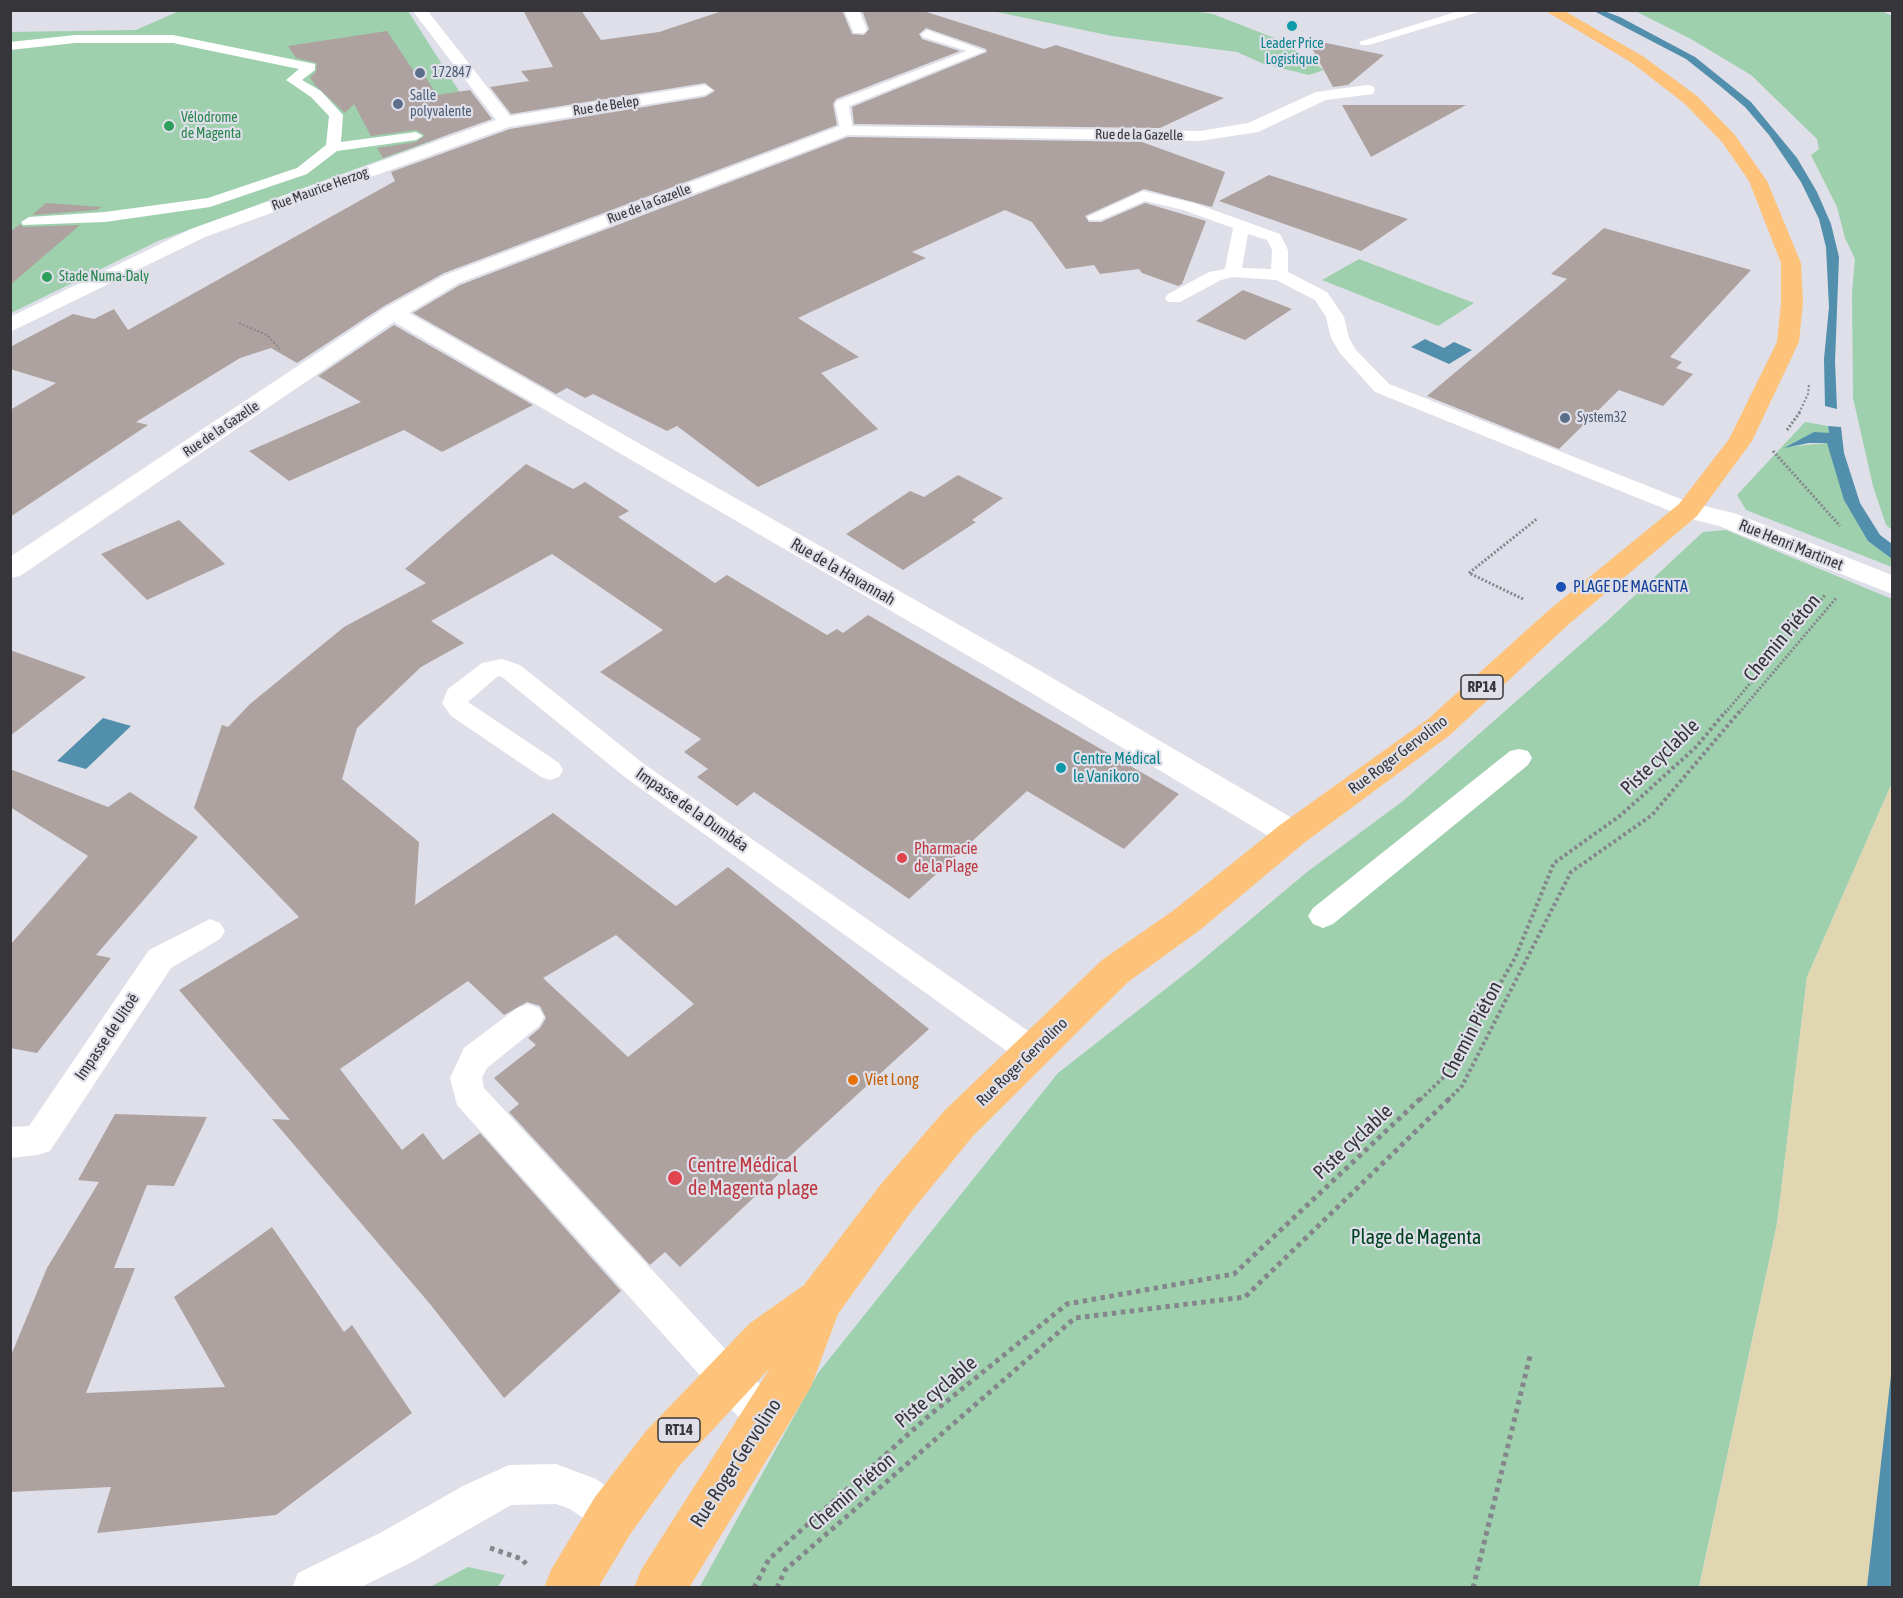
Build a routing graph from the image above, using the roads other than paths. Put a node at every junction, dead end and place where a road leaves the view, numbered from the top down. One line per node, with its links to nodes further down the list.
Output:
1 (418, 10): 11 (street)
2 (851, 10): 5 (street)
3 (1468, 10): 7 (lane)
4 (1551, 10): 25 (main road, Rue Roger Gervolino / RP14)
5 (859, 30)
6 (927, 34): 12 (lane)
7 (1365, 42)
8 (10, 46): 14 (lane)
9 (705, 90): 11 (street, Rue de Belep)
10 (1367, 90): 12 (street, Rue de la Gazelle)
11 (506, 122): 24 (street, Rue Maurice Herzog)
12 (846, 130): 23 (street, Rue de la Gazelle)
13 (416, 136): 14 (lane)
14 (333, 147): 17 (lane)
15 (10, 217): 17 (lane)
16 (1095, 217): 18 (lane)
17 (29, 222): 19 (lane)
18 (1241, 226): 20 (lane); 21 (lane)
19 (68, 232)
20 (1233, 272): 21 (lane); 22 (lane)
21 (1279, 275): 25 (lane)
22 (1174, 298)
23 (393, 313): 26 (street, Rue de la Gazelle); 30 (street, Rue de la Havannah)
24 (10, 326)
25 (1688, 510): 27 (street, Rue Henri Martinet); 30 (main road, Rue Roger Gervolino / RP14)
26 (10, 570)
27 (1893, 585)
28 (1519, 758): 31 (lane)
29 (550, 770): 34 (lane, Impasse de la Dumbéa)
30 (1292, 834): 34 (main road, Rue Roger Gervolino / RP14)
31 (1323, 916)
32 (210, 931): 35 (lane, Impasse de Uitoë)
33 (528, 1017): 37 (lane)
34 (1033, 1052): 36 (main road, Rue Roger Gervolino / RP14)
35 (10, 1143)
36 (820, 1301): 37 (main road, Rue Roger Gervolino / RT14); 38 (main road, Rue Roger Gervolino)
37 (727, 1378): 38 (lane); 39 (main road, Rue Roger Gervolino / RT14)
38 (766, 1417): 42 (main road, Rue Roger Gervolino)
39 (613, 1515): 40 (lane); 41 (main road, Rue Roger Gervolino / RT14)
40 (313, 1587)
41 (569, 1587)
42 (659, 1587)

